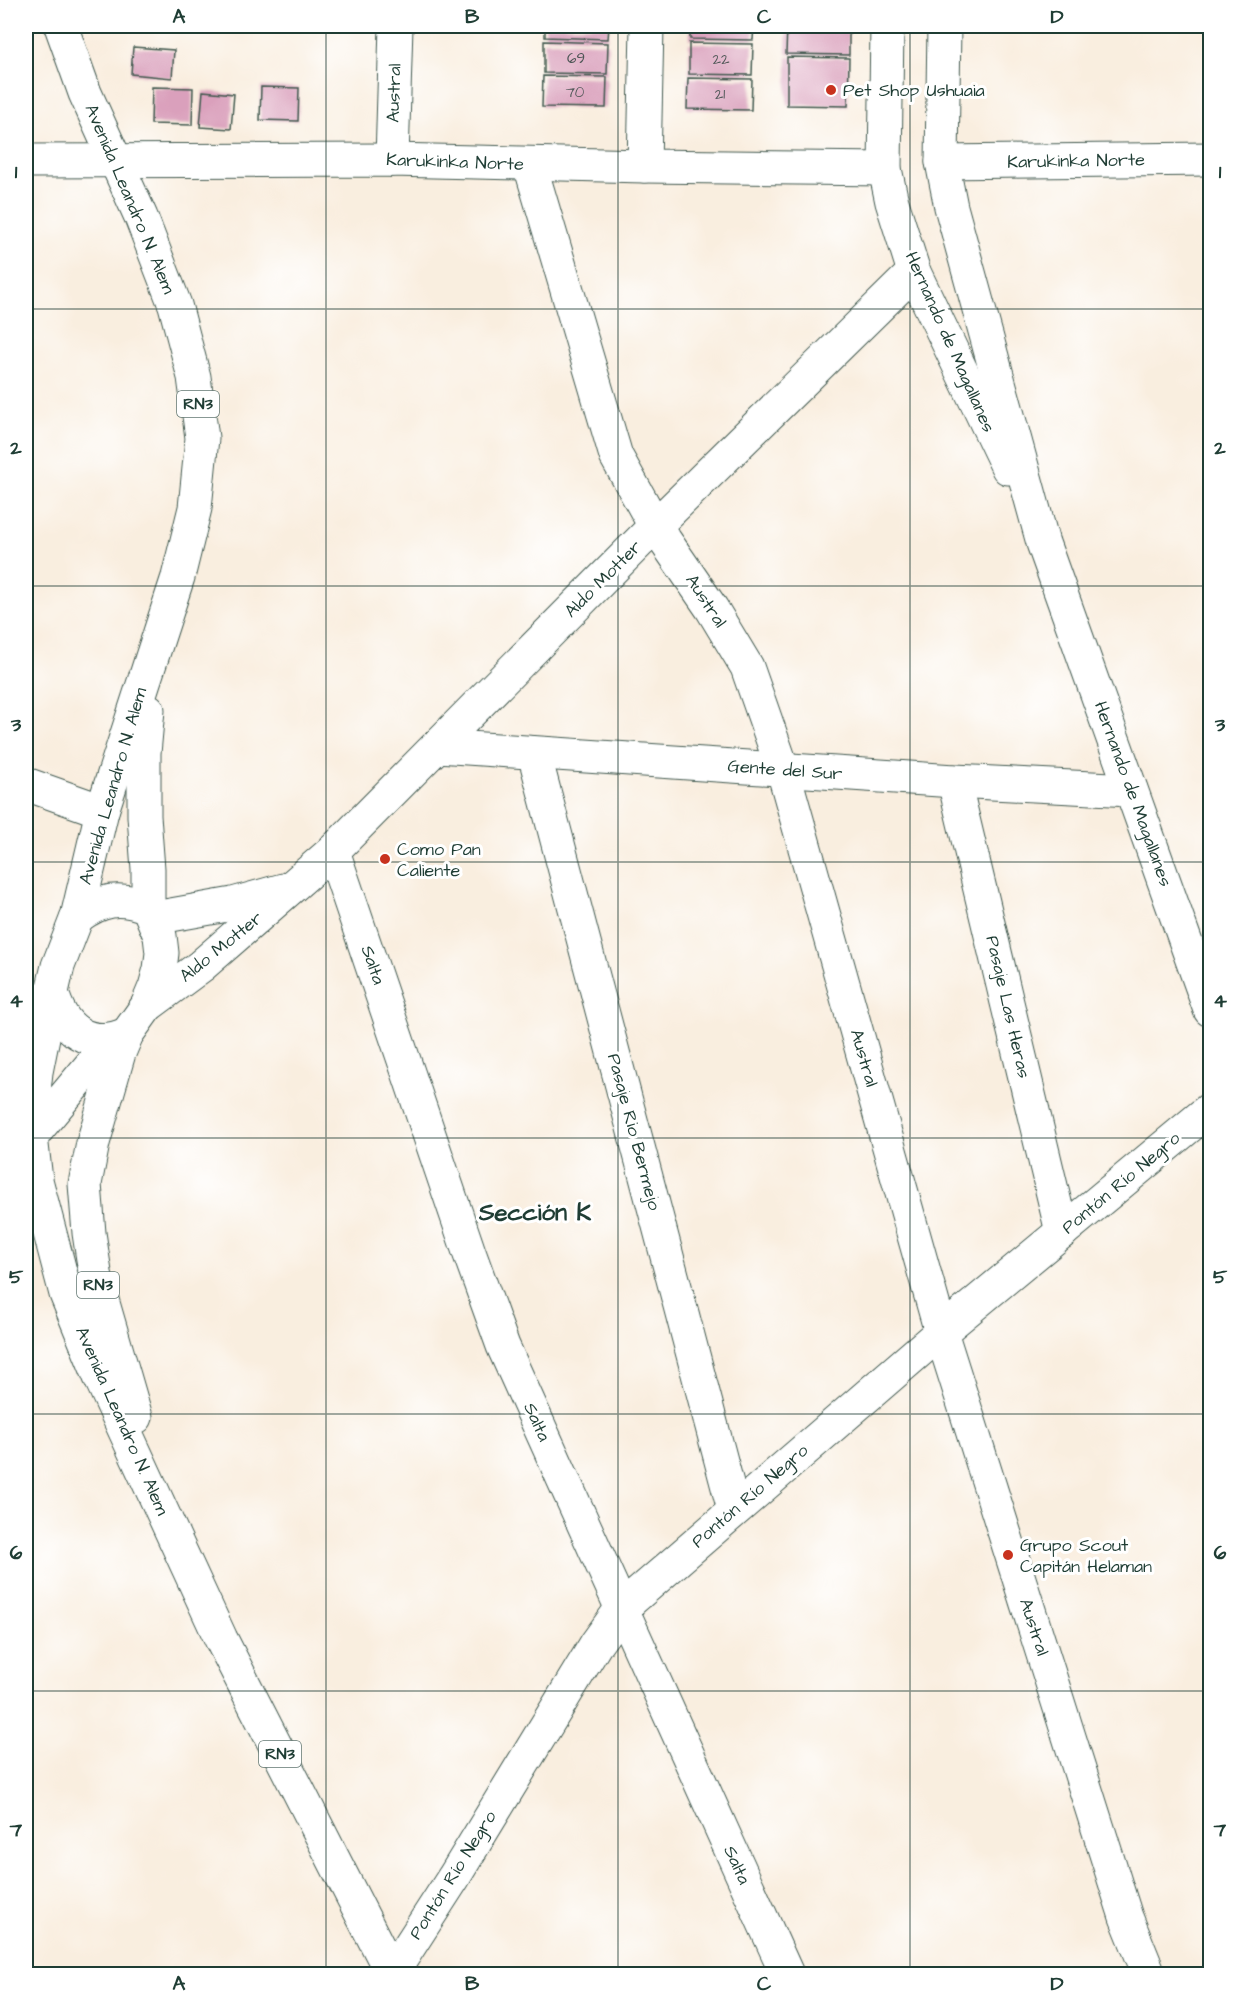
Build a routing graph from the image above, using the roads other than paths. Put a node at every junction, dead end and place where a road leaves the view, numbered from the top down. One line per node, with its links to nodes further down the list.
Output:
1 (61, 26): 7 (main road, Avenida Leandro N. Alem / RN3)
2 (396, 26): 8 (main road, Austral)
3 (647, 26): 12 (main road)
4 (887, 26): 13 (main road, Hernando de Magallanes)
5 (944, 26): 10 (main road, Hernando de Magallanes)
6 (1210, 159): 10 (main road, Karukinka Norte)
7 (116, 160): 8 (main road, Karukinka Norte); 9 (main road, Karukinka Norte); 17 (main road, Avenida Leandro N. Alem / RN3)
8 (392, 160): 11 (main road, Karukinka Norte)
9 (26, 161)
10 (942, 162): 16 (main road, Hernando de Magallanes)
11 (530, 165): 12 (main road, Karukinka Norte); 15 (main road, Austral)
12 (644, 166): 13 (main road, Karukinka Norte)
13 (885, 169): 14 (main road, Hernando de Magallanes)
14 (914, 272): 15 (main road, Aldo Motter); 16 (main road, Hernando de Magallanes)
15 (656, 526): 18 (main road, Aldo Motter); 20 (main road, Austral)
16 (1043, 543): 23 (main road, Hernando de Magallanes)
17 (152, 656): 24 (main road, Avenida Leandro N. Alem / RN3); 27 (main road, Avenida Leandro N. Alem / RN3)
18 (438, 746): 19 (main road, Gente del Sur); 25 (main road, Aldo Motter)
19 (534, 753): 20 (main road, Gente del Sur); 37 (main road, Pasaje Rio Bermejo)
20 (783, 770): 21 (main road, Gente del Sur); 36 (main road, Austral)
21 (954, 781): 23 (main road, Gente del Sur); 35 (main road, Pasaje Las Heras)
22 (26, 784): 24 (main road)
23 (1131, 790): 31 (main road, Hernando de Magallanes)
24 (102, 811): 28 (main road, Avenida Leandro N. Alem / RN3)
25 (333, 852): 26 (main road, Aldo Motter); 39 (main road, Salta)
26 (293, 887): 27 (main road, Aldo Motter); 30 (main road, Aldo Motter)
27 (151, 913): 28 (main road, Avenida Leandro N. Alem); 30 (main road, Avenida Leandro N. Alem / RN3)
28 (76, 917): 29 (main road, Avenida Leandro N. Alem / RN3)
29 (52, 992): 32 (main road); 34 (main road, Avenida Leandro N. Alem / RN3)
30 (147, 1006): 32 (main road, Avenida Leandro N. Alem / RN3)
31 (1210, 1010)
32 (120, 1037): 34 (main road); 38 (main road, Avenida Leandro N. Alem / RN3)
33 (1210, 1109): 35 (main road, Pontón Río Negro)
34 (28, 1140): 38 (main road, Avenida Leandro N. Alem / RN3)
35 (1062, 1232): 36 (main road, Pontón Río Negro)
36 (941, 1332): 37 (main road, Pontón Río Negro); 42 (main road, Austral)
37 (735, 1510): 39 (main road, Pontón Río Negro)
38 (172, 1533): 40 (main road, Avenida Leandro N. Alem / RN3)
39 (622, 1608): 40 (main road, Pontón Río Negro); 41 (main road, Salta)
40 (392, 1974)
41 (787, 1974)
42 (1149, 1974)

